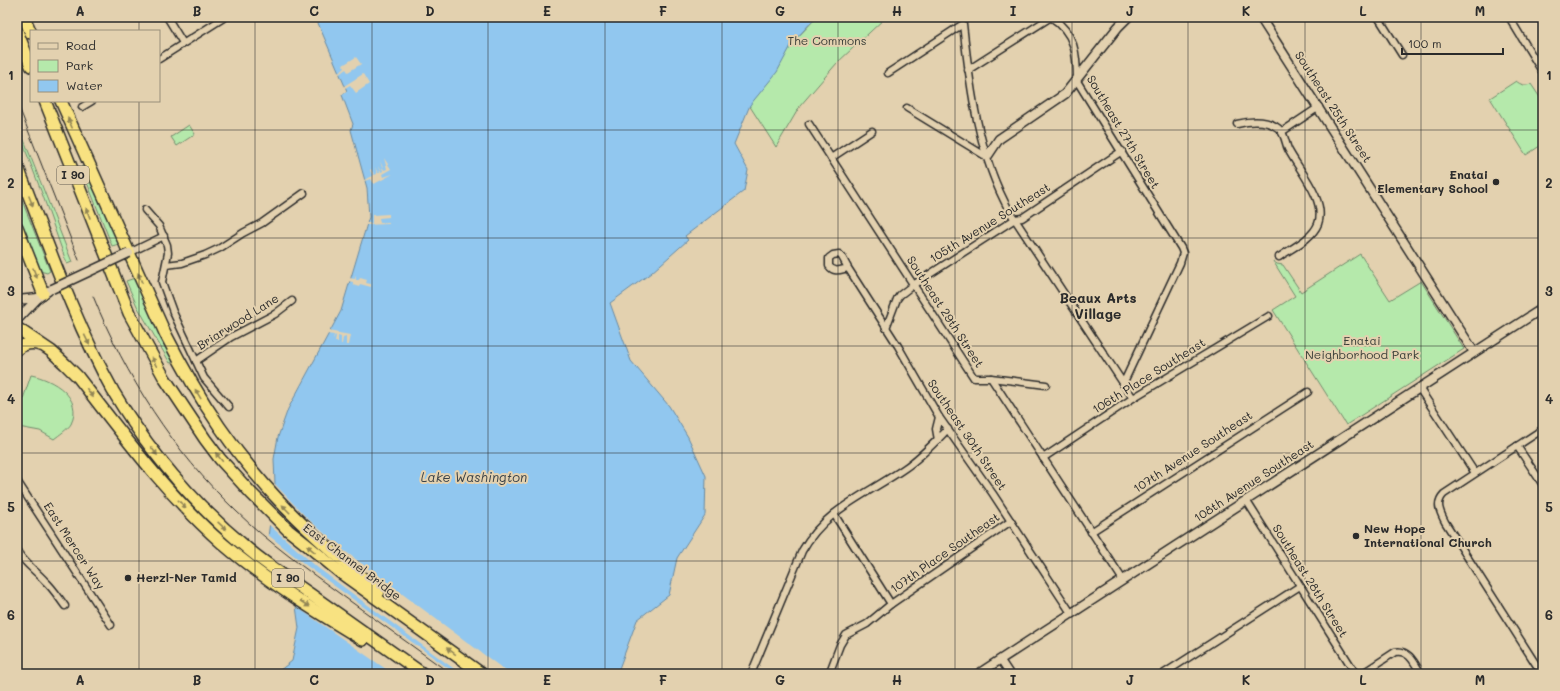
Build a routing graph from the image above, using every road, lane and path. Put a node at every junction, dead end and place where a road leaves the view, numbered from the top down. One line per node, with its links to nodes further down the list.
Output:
1 (24, 17): 10 (highway)
2 (167, 17): 11 (street)
3 (225, 17): 11 (street)
4 (1051, 17): 15 (street); 18 (street, Southeast 27th Street)
5 (1128, 17): 18 (street)
6 (1260, 17): 23 (street, Southeast 25th Street)
7 (1378, 17): 12 (street)
8 (1509, 17): 17 (street)
9 (17, 31): 14 (highway)
10 (30, 31)
11 (183, 43): 13 (street)
12 (1402, 55)
13 (160, 58)
14 (30, 64)
15 (968, 70): 16 (street); 31 (street)
16 (888, 73)
17 (1543, 73)
18 (1077, 81): 29 (street, Southeast 27th Street); 31 (street)
19 (45, 102): 82 (highway, East Channel Bridge / I 90, one-way to 19)
20 (61, 102): 38 (highway, one-way to 20)
21 (90, 102): 22 (street)
22 (82, 107)
23 (1319, 107): 28 (street); 53 (street, Southeast 25th Street)
24 (907, 108): 31 (street)
25 (809, 124): 30 (street, Southeast 29th Street)
26 (1237, 124): 28 (street)
27 (872, 131): 30 (street)
28 (1283, 132): 39 (street)
29 (1122, 151): 35 (street, 105th Avenue Southeast); 56 (street, Southeast 27th Street)
30 (831, 158): 42 (street, Southeast 29th Street)
31 (987, 158): 35 (street)
32 (17, 165): 85 (highway, I 90, one-way to 85)
33 (304, 193): 40 (street)
34 (144, 210): 37 (street)
35 (1015, 219): 42 (street, 105th Avenue Southeast); 56 (street)
36 (17, 227): 43 (highway, one-way to 43)
37 (164, 236): 38 (street); 40 (street)
38 (129, 253): 43 (street, bridge); 82 (highway, one-way to 38)
39 (1279, 257)
40 (166, 265): 54 (street)
41 (848, 268): 50 (street, Southeast 30th Street)
42 (913, 285): 50 (street, 105th Avenue Southeast); 55 (street, Southeast 29th Street)
43 (44, 293): 44 (street); 48 (street)
44 (17, 300)
45 (292, 301): 54 (street, Briarwood Lane)
46 (1543, 308): 53 (street, 108th Avenue Southeast)
47 (1269, 316): 60 (street, 106th Place Southeast)
48 (17, 320)
49 (17, 328): 51 (highway)
50 (886, 328): 62 (street, Southeast 30th Street)
51 (43, 346): 52 (highway); 85 (highway, one-way to 85)
52 (17, 349)
53 (1474, 352): 58 (street, 108th Avenue Southeast)
54 (196, 361): 61 (street)
55 (991, 378): 57 (street); 67 (street, Southeast 29th Street)
56 (1123, 384): 60 (street)
57 (1046, 385)
58 (1419, 388): 68 (street); 71 (street, 108th Avenue Southeast)
59 (1308, 392): 74 (street, 107th Avenue Southeast)
60 (1133, 398): 67 (street, 106th Place Southeast)
61 (229, 407)
62 (939, 417): 63 (street, Southeast 30th Street); 65 (street)
63 (948, 429): 65 (street); 73 (street, Southeast 30th Street)
64 (1543, 429): 66 (street)
65 (938, 440): 72 (street)
66 (1517, 446): 68 (street); 70 (street)
67 (1043, 458): 74 (street, Southeast 29th Street)
68 (1475, 473): 84 (street)
69 (17, 481): 81 (street, East Mercer Way)
70 (1543, 485)
71 (1246, 500): 76 (street, 108th Avenue Southeast); 77 (street, Southeast 28th Street)
72 (834, 514): 78 (street); 87 (street)
73 (1011, 521): 78 (street, 107th Place Southeast); 80 (street, Southeast 30th Street)
74 (1091, 532): 76 (street, Southeast 29th Street)
75 (17, 551): 79 (street)
76 (1123, 580): 80 (street, 108th Avenue Southeast)
77 (1300, 586): 91 (street); 92 (street, Southeast 28th Street)
78 (891, 604): 88 (street)
79 (65, 606)
80 (1071, 613): 83 (street, 108th Avenue Southeast)
81 (111, 625)
82 (420, 628): 86 (highway, East Channel Bridge / I 90, one-way to 82)
83 (1000, 659): 89 (street, 108th Avenue Southeast); 90 (street)
84 (1543, 673)
85 (421, 674)
86 (482, 674)
87 (751, 674)
88 (829, 674)
89 (978, 674)
90 (1010, 674)
91 (1163, 674)
92 (1356, 674)
93 (1359, 674): 94 (street)
94 (1421, 674)

